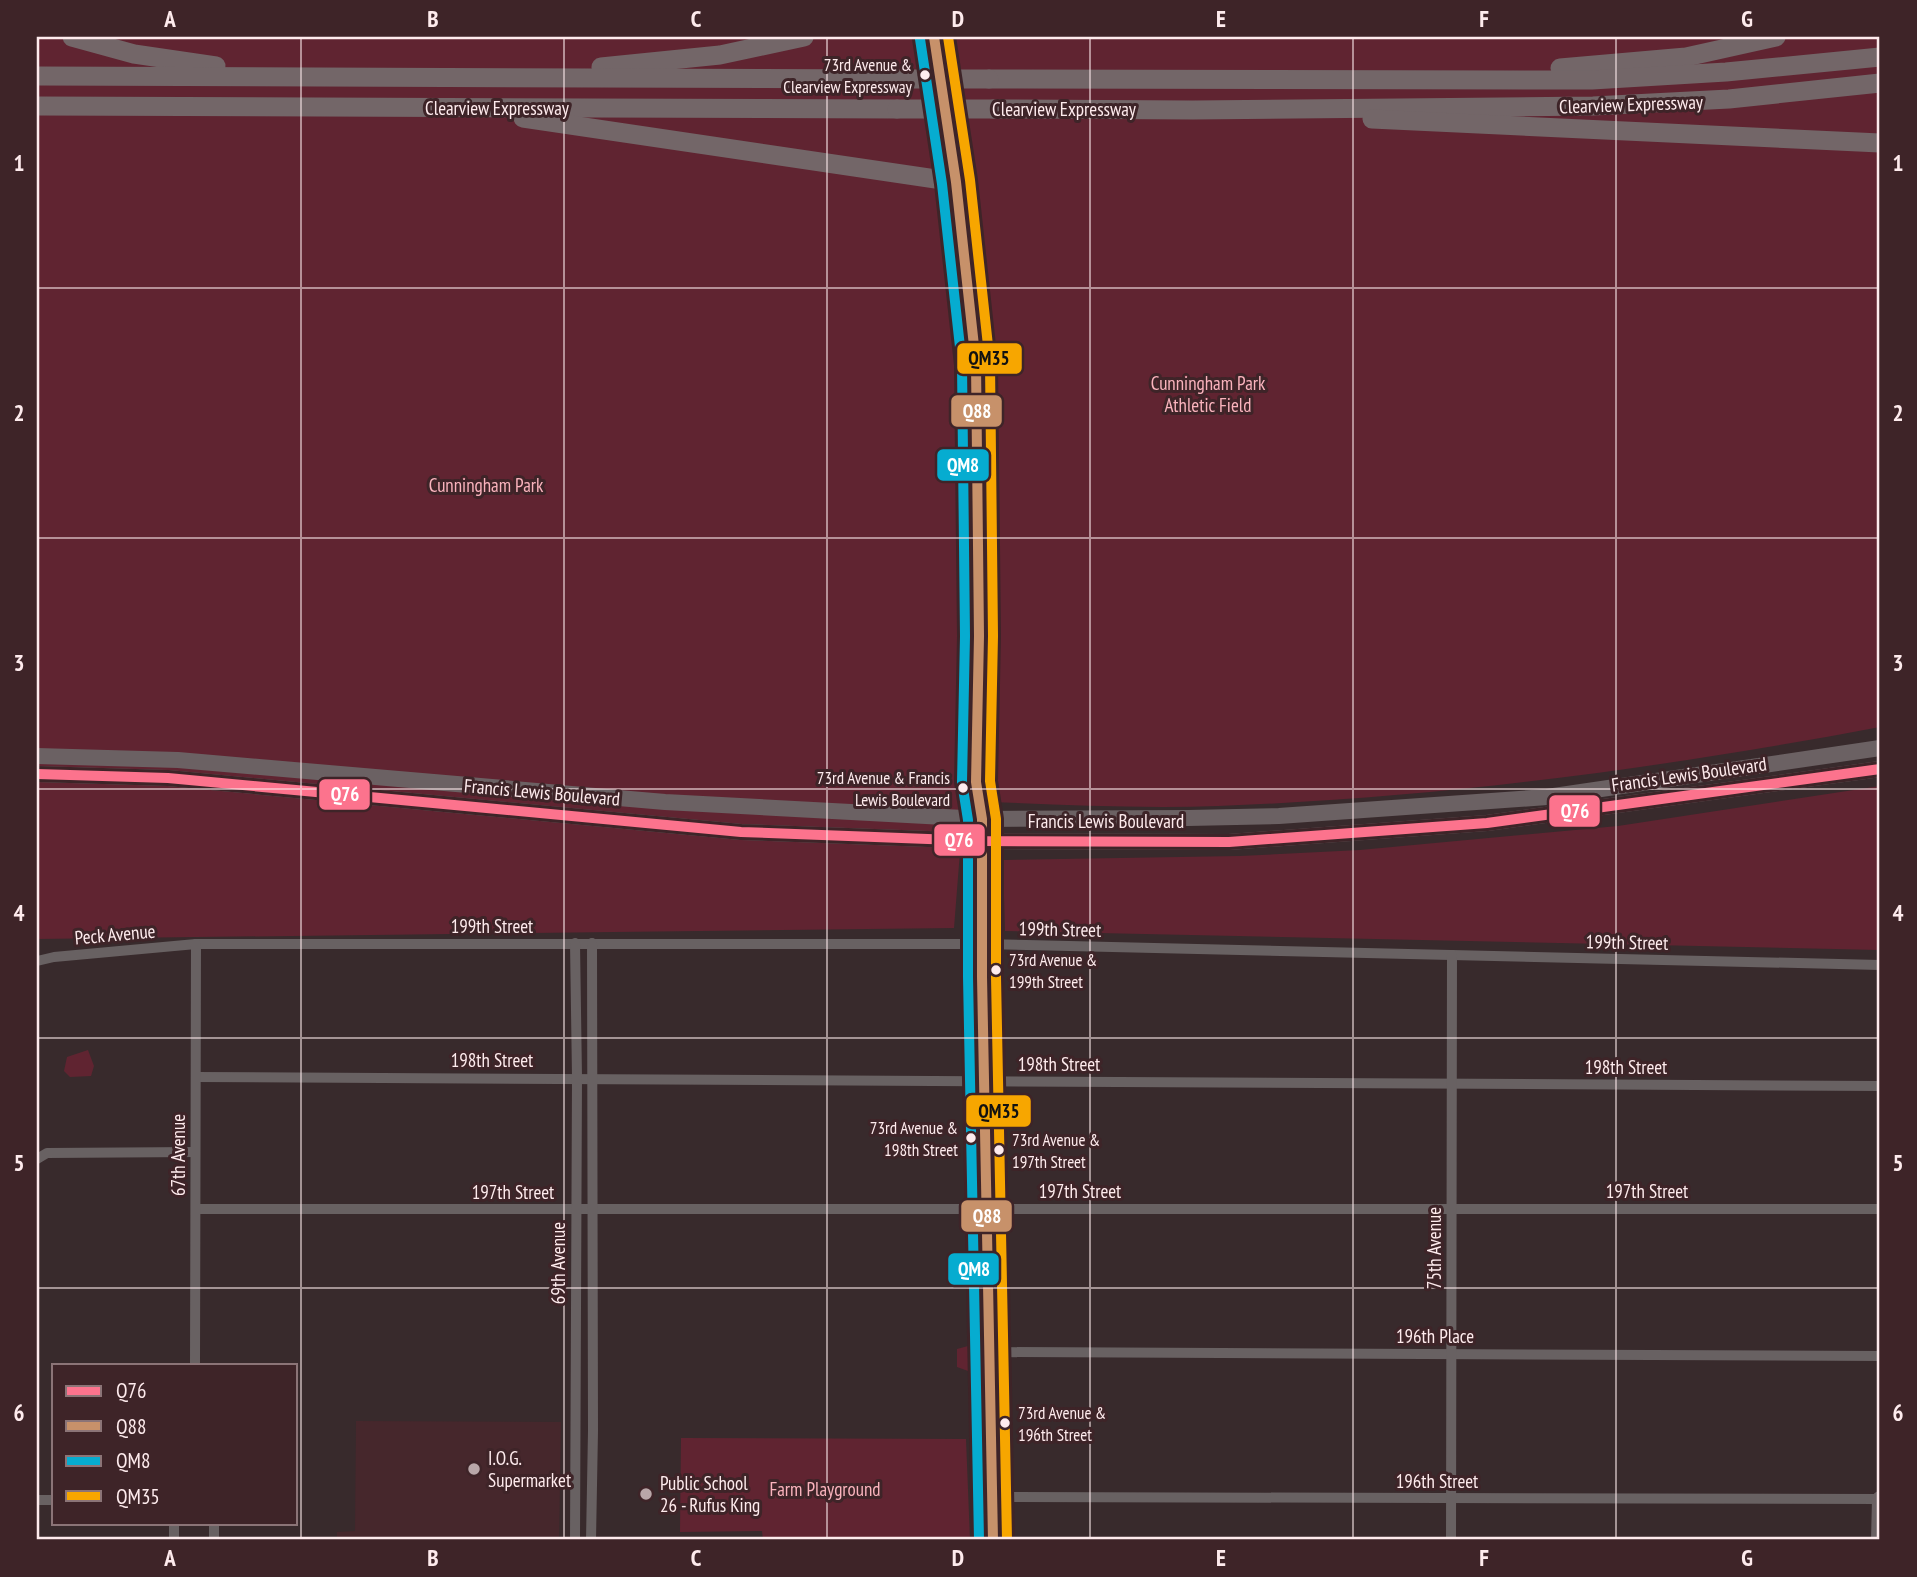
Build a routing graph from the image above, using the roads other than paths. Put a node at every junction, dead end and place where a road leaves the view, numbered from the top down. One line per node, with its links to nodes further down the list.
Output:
1 (72, 37): 7 (highway)
2 (804, 37): 8 (highway)
3 (934, 37): 17 (street)
4 (1776, 37): 9 (highway)
5 (1880, 57): 9 (highway, Clearview Expressway)
6 (37, 76): 7 (highway, Clearview Expressway)
7 (335, 77): 8 (highway, Clearview Expressway)
8 (482, 78): 9 (highway, Clearview Expressway, bridge)
9 (1404, 80)
10 (1880, 83): 14 (highway, Clearview Expressway)
11 (37, 106): 12 (highway, Clearview Expressway)
12 (153, 107): 13 (highway, Clearview Expressway); 15 (highway)
13 (442, 108): 14 (highway, Clearview Expressway, bridge); 17 (highway)
14 (1193, 110): 16 (highway)
15 (37, 118)
16 (1880, 143)
17 (956, 182): 22 (street)
18 (1880, 748): 22 (main road, Francis Lewis Boulevard)
19 (37, 756): 22 (main road, Francis Lewis Boulevard)
20 (1880, 769): 23 (main road, Francis Lewis Boulevard)
21 (37, 774): 23 (main road, Francis Lewis Boulevard)
22 (982, 819): 23 (street)
23 (981, 841): 27 (street)
24 (575, 943): 25 (street, 199th Street); 26 (street, 199th Street); 32 (street, 69th Avenue)
25 (592, 943): 27 (street, 199th Street); 33 (street, 69th Avenue)
26 (196, 944): 29 (street, Peck Avenue); 31 (street, 67th Avenue)
27 (982, 944): 28 (street, 199th Street); 34 (street)
28 (1452, 955): 30 (street, 199th Street); 35 (street, 75th Avenue)
29 (37, 961)
30 (1880, 965)
31 (196, 1077): 32 (street, 198th Street); 37 (street, 67th Avenue)
32 (577, 1077): 33 (street, 198th Street); 43 (street, 69th Avenue)
33 (591, 1077): 34 (street, 198th Street); 44 (street, 69th Avenue)
34 (984, 1081): 35 (street, 198th Street); 40 (street)
35 (1452, 1084): 36 (street, 198th Street); 41 (street, 75th Avenue)
36 (1880, 1086)
37 (195, 1152): 38 (street); 39 (street, 67th Avenue)
38 (37, 1159)
39 (195, 1209): 43 (street, 197th Street); 48 (street, 67th Avenue)
40 (986, 1209): 41 (street, 197th Street); 44 (street, 197th Street); 45 (street)
41 (1452, 1209): 42 (street, 197th Street); 46 (street, 75th Avenue)
42 (1880, 1209)
43 (576, 1210): 44 (street, 197th Street); 52 (street, 69th Avenue)
44 (593, 1210): 53 (street, 69th Avenue)
45 (990, 1352): 46 (street, 196th Place); 49 (street)
46 (1451, 1353): 47 (street, 196th Place); 50 (street, 75th Avenue)
47 (1880, 1356)
48 (195, 1364)
49 (993, 1497): 50 (street, 196th Street); 54 (street)
50 (1451, 1498): 51 (street, 196th Street); 55 (street, 75th Avenue)
51 (1880, 1499): 56 (main road)
52 (575, 1540)
53 (591, 1540)
54 (993, 1540)
55 (1451, 1540)
56 (1879, 1540)

